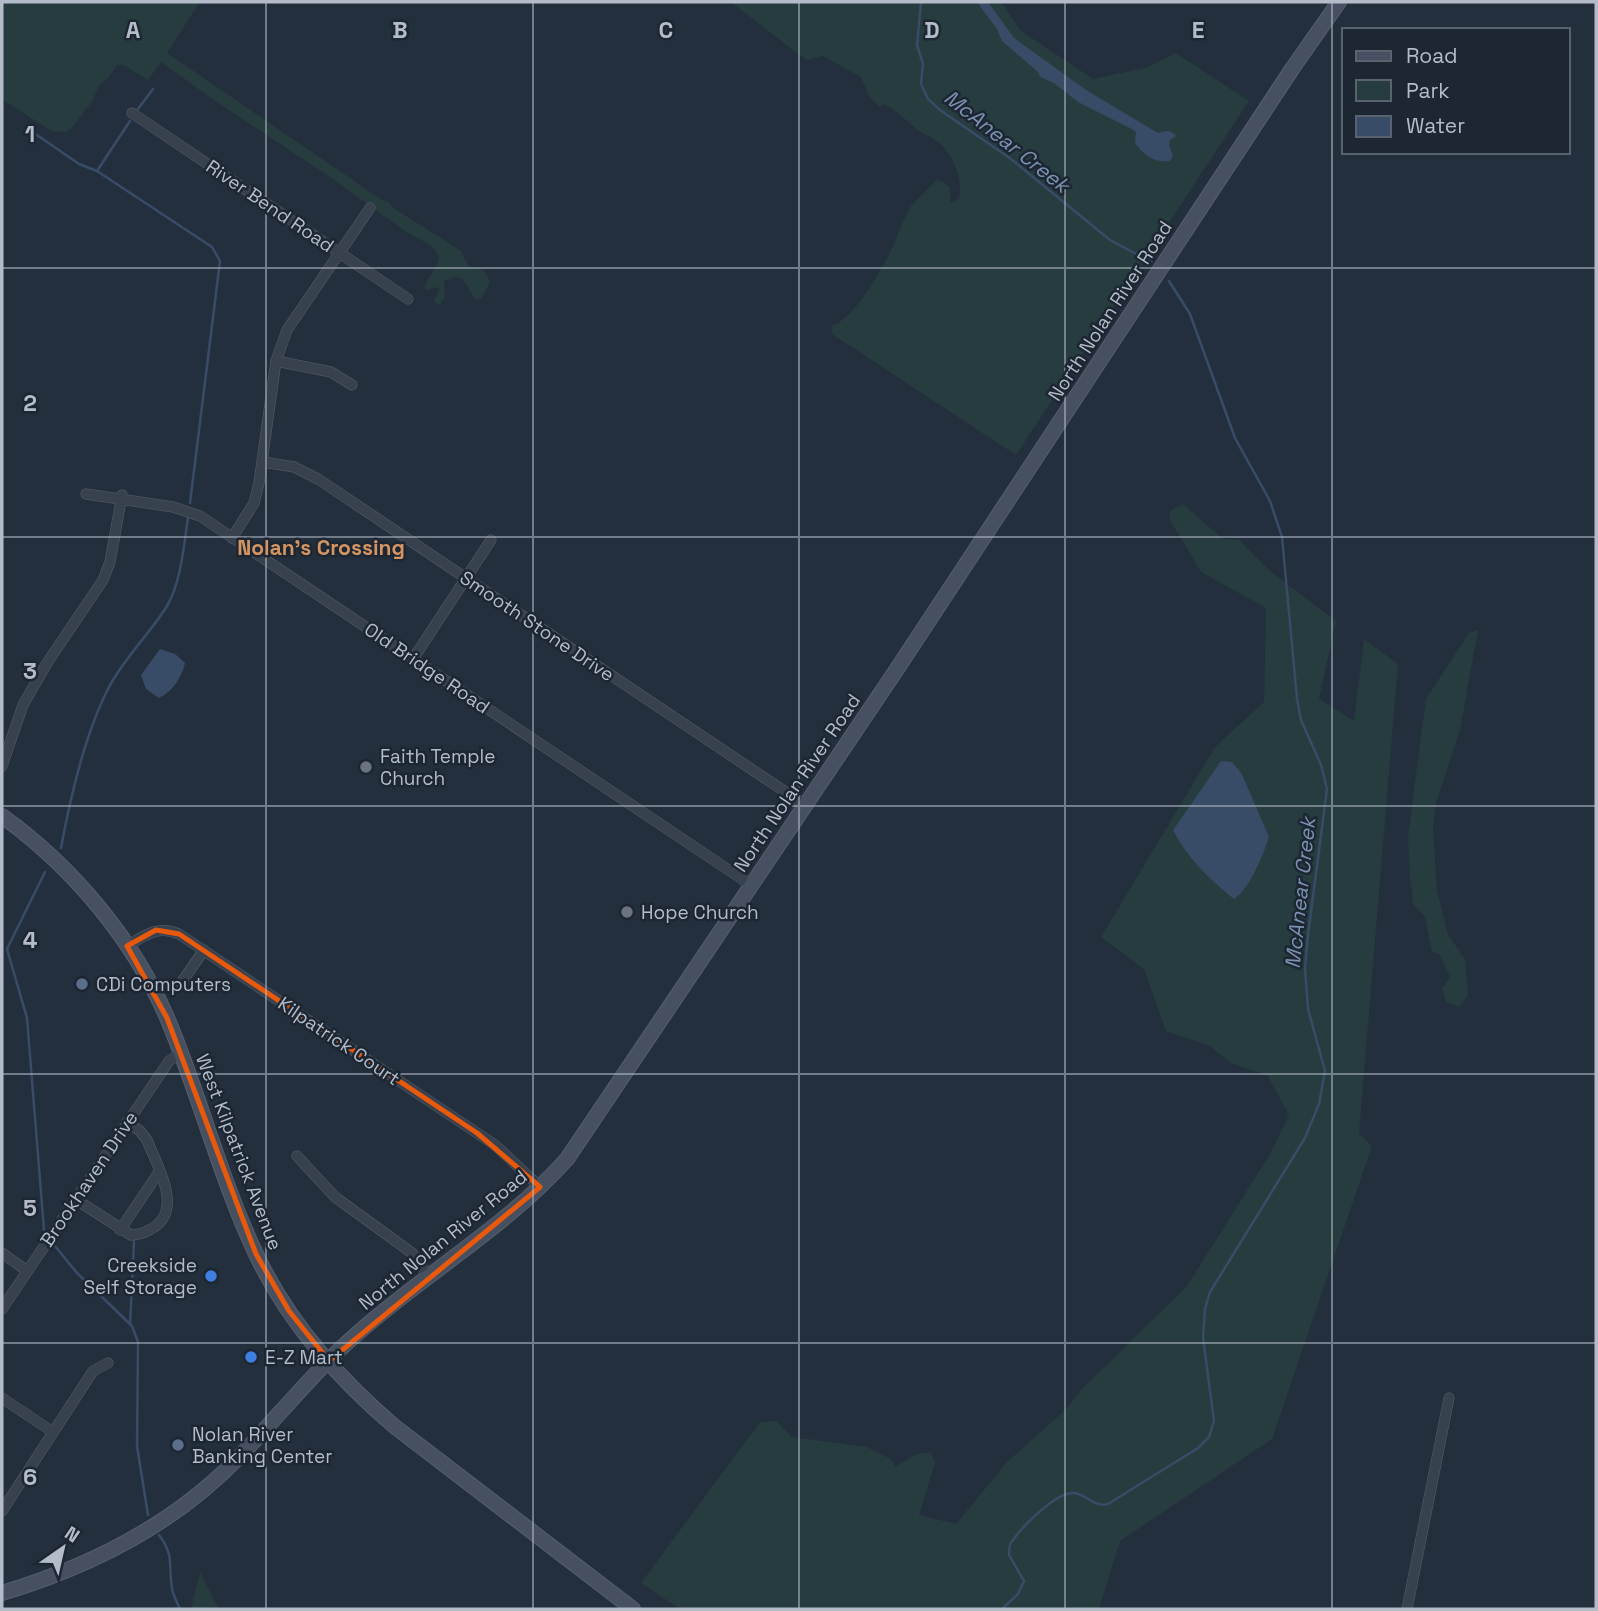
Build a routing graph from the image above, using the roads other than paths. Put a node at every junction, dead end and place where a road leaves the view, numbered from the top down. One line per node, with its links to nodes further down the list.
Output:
1 (1339, 2): 16 (main road, North Nolan River Road)
2 (132, 113): 4 (street, River Bend Road)
3 (370, 208): 4 (street)
4 (340, 252): 5 (street, River Bend Road); 6 (street)
5 (408, 299)
6 (276, 361): 7 (street); 8 (street)
7 (352, 385)
8 (263, 462): 11 (street); 13 (street, Smooth Stone Drive)
9 (86, 494): 10 (street, Old Bridge Road)
10 (121, 496): 11 (street, Old Bridge Road); 15 (street)
11 (232, 538): 14 (street, Old Bridge Road)
12 (491, 540): 13 (street)
13 (466, 578): 14 (street); 16 (street, Smooth Stone Drive)
14 (413, 659): 18 (street, Old Bridge Road)
15 (2, 766)
16 (805, 805): 18 (main road, North Nolan River Road)
17 (2, 817): 19 (main road, West Kilpatrick Avenue)
18 (751, 885): 26 (main road, North Nolan River Road)
19 (127, 946): 20 (street, Kilpatrick Court); 22 (main road, West Kilpatrick Avenue)
20 (204, 950): 21 (street); 26 (street, Kilpatrick Court)
21 (181, 983)
22 (181, 1053): 23 (street, Brookhaven Drive); 33 (main road, West Kilpatrick Avenue)
23 (127, 1122): 25 (street); 27 (street, Brookhaven Drive)
24 (297, 1156): 31 (street)
25 (159, 1172): 28 (street); 28 (street)
26 (540, 1187): 31 (main road, North Nolan River Road)
27 (75, 1199): 28 (street); 30 (street, Brookhaven Drive)
28 (120, 1230)
29 (2, 1253): 30 (street)
30 (27, 1271): 32 (street, Brookhaven Drive)
31 (429, 1277): 33 (main road, North Nolan River Road)
32 (2, 1309)
33 (329, 1361): 39 (main road, North Nolan River Road); 40 (main road, West Kilpatrick Avenue)
34 (108, 1363): 37 (street)
35 (2, 1398): 37 (street)
36 (1449, 1398): 41 (street)
37 (53, 1432): 38 (street)
38 (2, 1511)
39 (2, 1593)
40 (633, 1609)
41 (1407, 1609)

